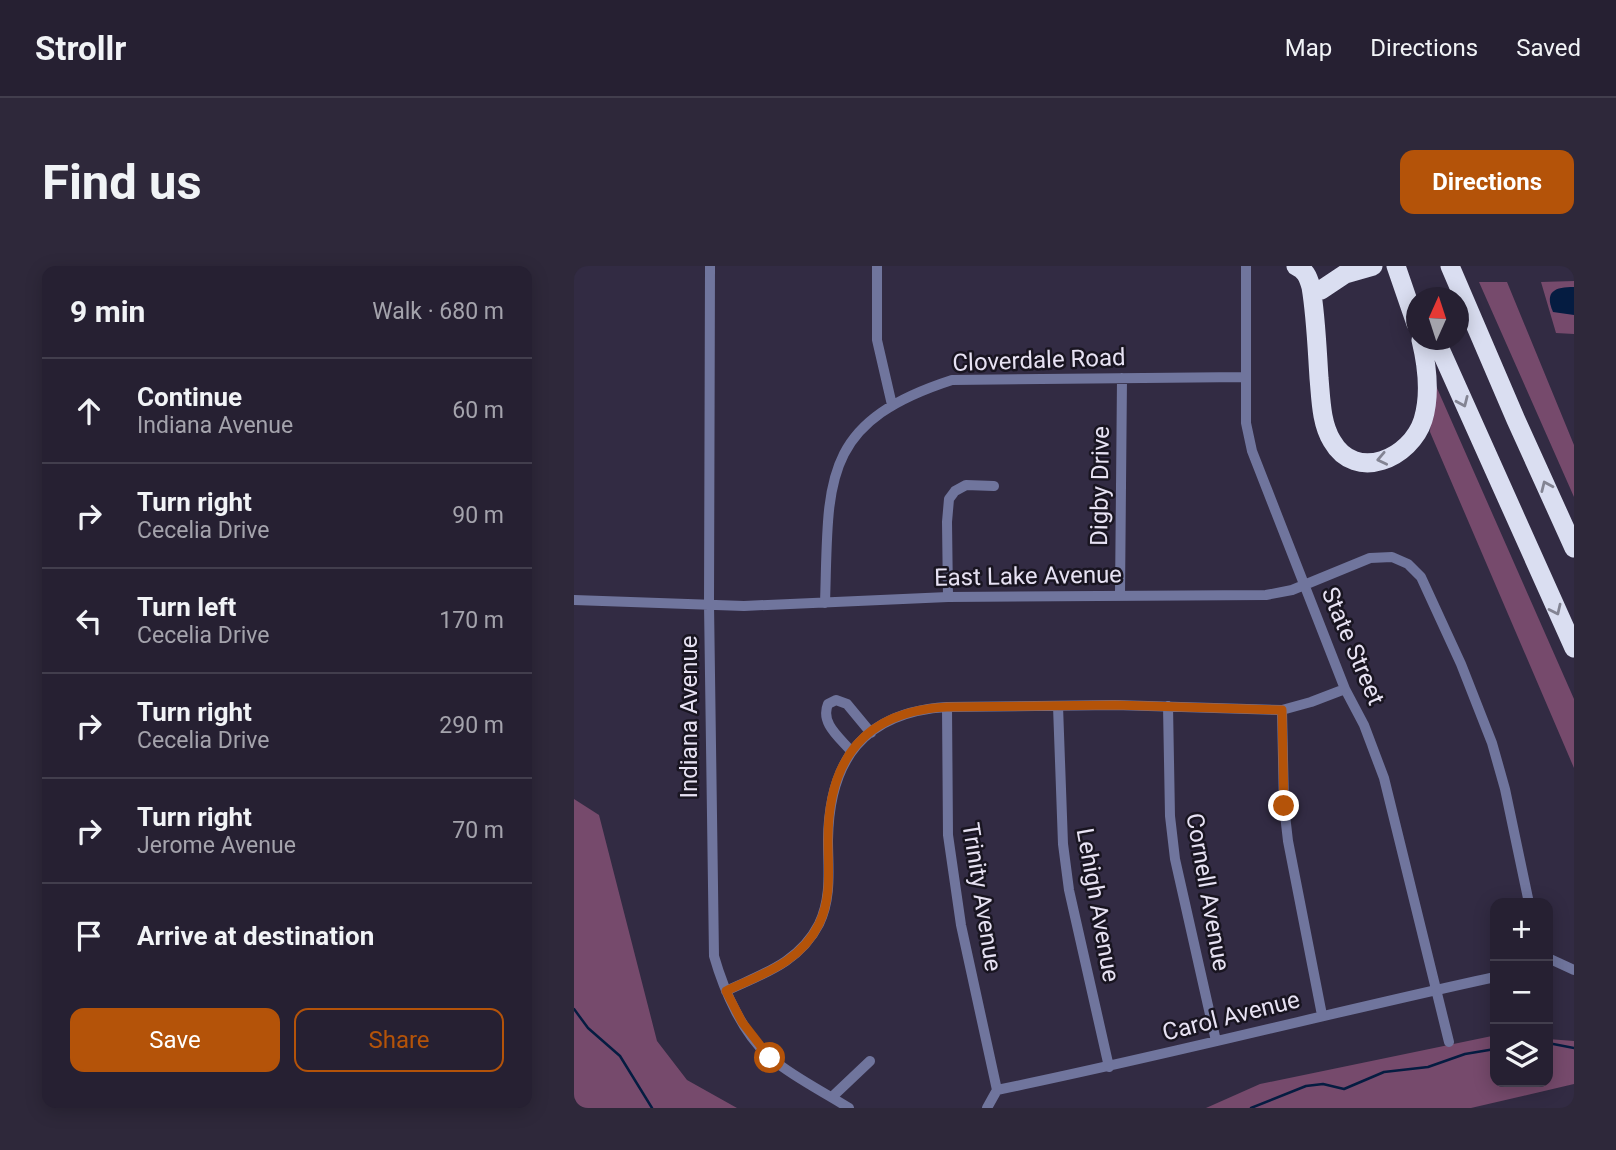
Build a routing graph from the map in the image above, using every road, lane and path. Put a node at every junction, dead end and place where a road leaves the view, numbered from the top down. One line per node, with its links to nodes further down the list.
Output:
1 (710, 266): 22 (street, Indiana Avenue)
2 (877, 266): 14 (street)
3 (1246, 266): 12 (street, State Street)
4 (1296, 266): 9 (highway)
5 (1329, 266): 8 (highway)
6 (1373, 266): 8 (highway)
7 (1453, 272): 16 (highway, one-way to 7)
8 (1321, 290): 9 (highway)
9 (1314, 310): 10 (highway, one-way to 9)
10 (1421, 350)
11 (1440, 350): 23 (highway, one-way to 23)
12 (1245, 377): 13 (street, Cloverdale Road); 17 (street, State Street)
13 (1122, 378): 14 (street, Cloverdale Road); 18 (street, Digby Drive)
14 (892, 405): 21 (street, Cloverdale Road)
15 (994, 485): 19 (street)
16 (1574, 548)
17 (1303, 585): 18 (street, East Lake Avenue); 24 (street, State Street); 31 (street, East Lake Avenue)
18 (1120, 595): 19 (street, East Lake Avenue)
19 (948, 597): 21 (street, East Lake Avenue)
20 (574, 600): 22 (street, East Lake Avenue)
21 (825, 603): 22 (street, East Lake Avenue)
22 (709, 604): 36 (street, Indiana Avenue)
23 (1574, 648)
24 (1345, 689): 28 (street); 35 (street, State Street)
25 (1058, 706): 26 (street); 27 (street); 41 (street, Lehigh Avenue)
26 (1168, 706): 28 (street); 38 (street, Cornell Avenue)
27 (947, 707): 29 (street); 42 (street, Trinity Avenue)
28 (1282, 710): 37 (street)
29 (871, 733): 30 (street); 30 (street)
30 (851, 751): 36 (street)
31 (1528, 898)
32 (1553, 960): 33 (street)
33 (1574, 970)
34 (1490, 978): 35 (street, Carol Avenue)
35 (1438, 990): 37 (street, Carol Avenue); 39 (street, State Street)
36 (726, 991): 43 (street, Indiana Avenue)
37 (1322, 1015): 38 (street, Carol Avenue)
38 (1216, 1041): 41 (street, Carol Avenue)
39 (1449, 1042)
40 (870, 1061): 43 (street)
41 (1109, 1067): 42 (street, Carol Avenue)
42 (997, 1090): 45 (street)
43 (832, 1097): 44 (street, Indiana Avenue)
44 (849, 1108)
45 (987, 1108)

